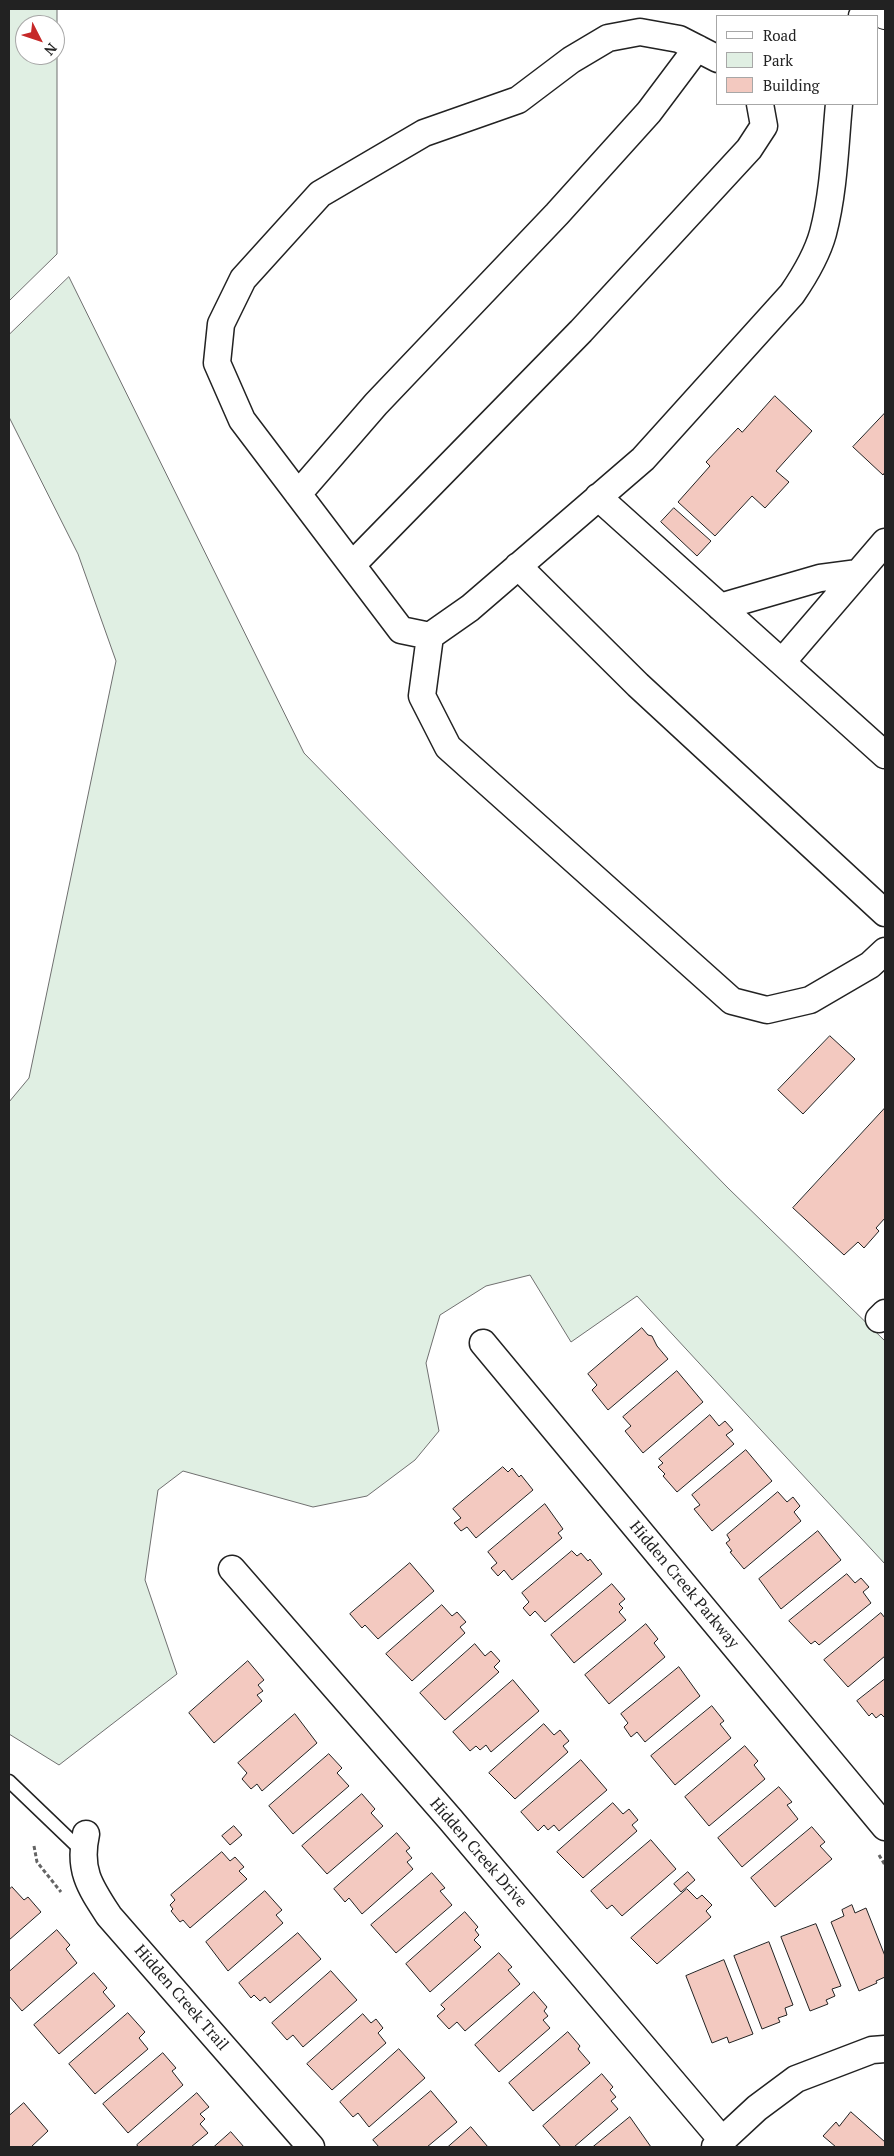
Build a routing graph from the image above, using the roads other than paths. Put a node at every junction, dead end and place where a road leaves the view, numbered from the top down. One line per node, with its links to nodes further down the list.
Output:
1 (880, 9): 2 (street)
2 (885, 15)
3 (707, 54): 6 (street); 6 (street)
4 (760, 105): 9 (street)
5 (839, 105): 7 (street)
6 (298, 494): 9 (street)
7 (598, 497): 10 (street); 12 (street)
8 (885, 542): 11 (street)
9 (352, 565): 13 (street)
10 (518, 566): 13 (street); 16 (street)
11 (858, 573): 12 (street); 14 (street)
12 (720, 607): 14 (street)
13 (430, 636): 17 (street)
14 (782, 662): 15 (street)
15 (885, 755)
16 (885, 913)
17 (885, 951)
18 (483, 1343): 21 (street, Hidden Creek Parkway)
19 (232, 1568): 24 (street, Hidden Creek Drive)
20 (9, 1781): 22 (lane)
21 (885, 1827)
22 (84, 1843): 25 (street, Hidden Creek Trail)
23 (885, 2049): 24 (street)
24 (719, 2143)
25 (311, 2147)

